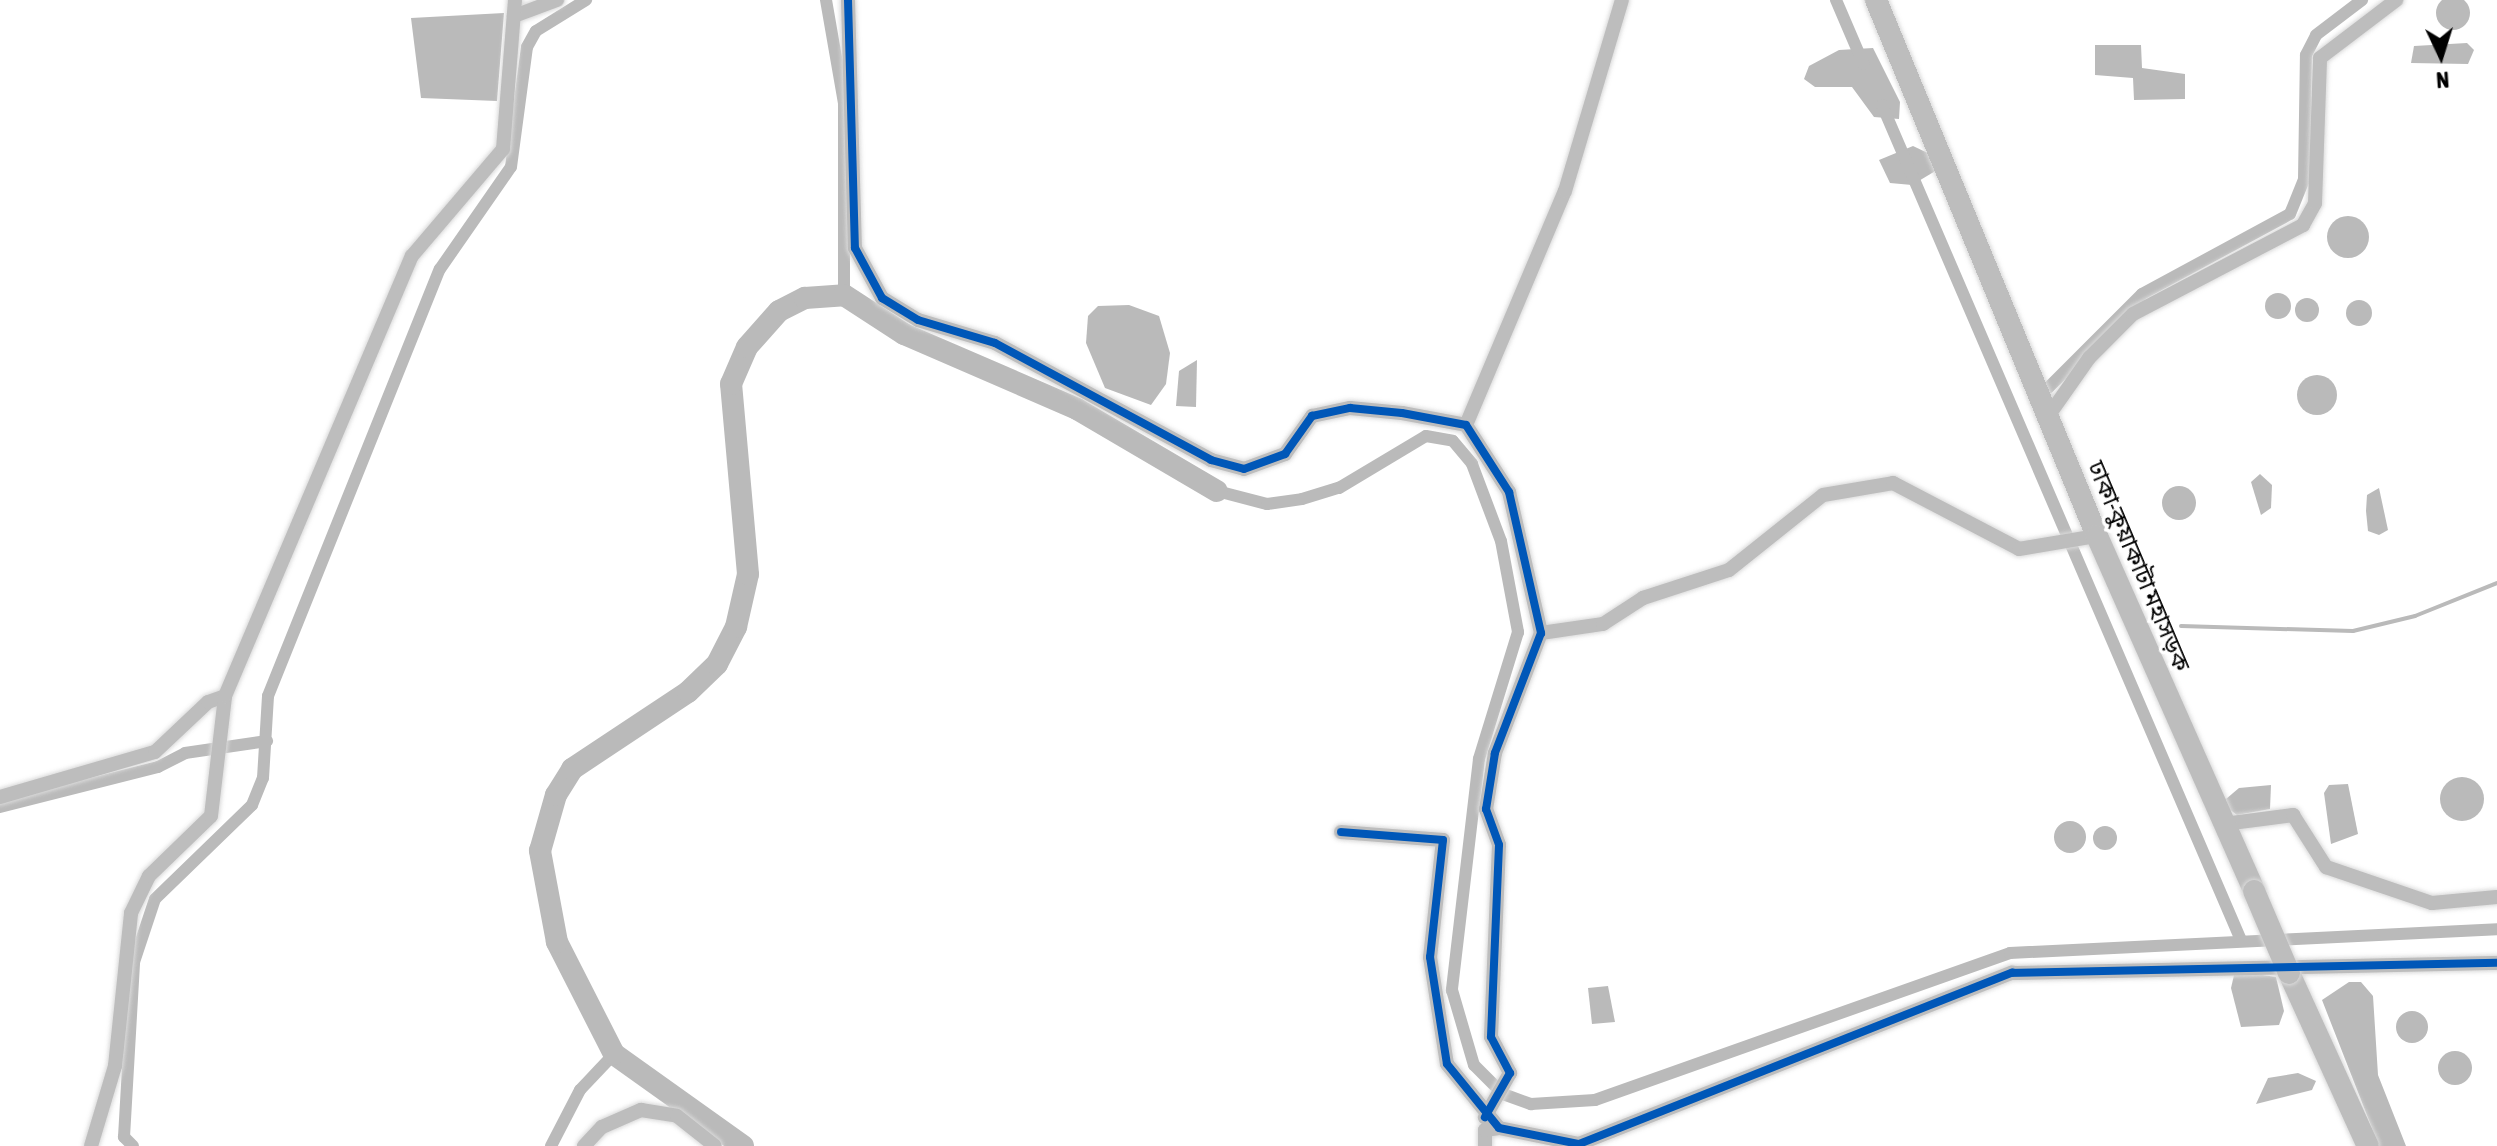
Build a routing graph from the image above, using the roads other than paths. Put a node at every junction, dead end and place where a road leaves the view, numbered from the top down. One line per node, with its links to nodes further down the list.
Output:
1 (515, 0): 7 (street)
2 (557, 0): 7 (street)
3 (848, 0): 9 (street)
4 (1622, 0): 9 (street)
5 (1876, 0): 8 (main road, ঢাকা-কুয়াকাটা মহাসড়ক)
6 (2396, 0): 8 (street)
7 (514, 16): 12 (street)
8 (2049, 415): 10 (main road, ঢাকা-কুয়াকাটা মহাসড়ক)
9 (1466, 425): 11 (street)
10 (2097, 536): 11 (street); 14 (main road, ঢাকা-কুয়াকাটা মহাসড়ক)
11 (1541, 633): 18 (street)
12 (225, 696): 13 (street); 21 (street)
13 (0, 797)
14 (2224, 824): 16 (street); 25 (main road, ঢাকা-কুয়াকাটা মহাসড়ক, bridge)
15 (1341, 832): 18 (street)
16 (2497, 897)
17 (2497, 963): 20 (street)
18 (1485, 1117): 19 (street)
19 (1499, 1128): 20 (street); 24 (street)
20 (1580, 1145)
21 (91, 1146)
22 (584, 1146): 23 (street)
23 (715, 1146)
24 (1485, 1146)
25 (2368, 1146)

